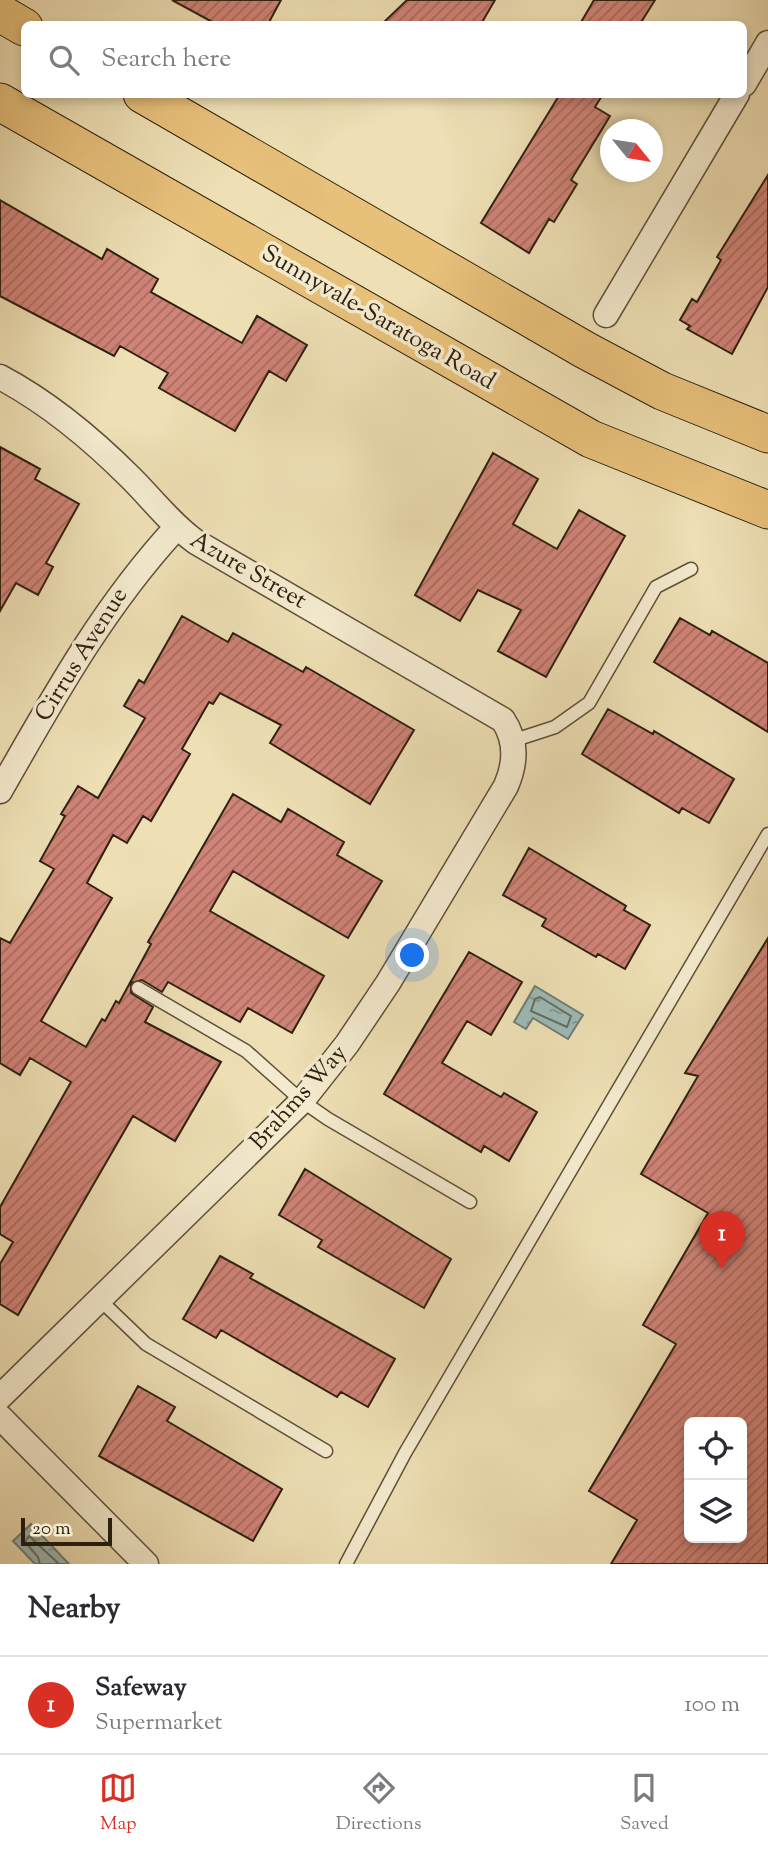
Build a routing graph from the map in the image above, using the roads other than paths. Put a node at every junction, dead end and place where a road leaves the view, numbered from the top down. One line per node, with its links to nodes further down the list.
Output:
1 (0, 13): 2 (main road)
2 (21, 25)
3 (768, 43): 4 (street)
4 (747, 79)
5 (149, 98): 10 (main road)
6 (735, 98): 8 (street)
7 (0, 102): 11 (main road, Sunnyvale-Saratoga Road)
8 (606, 315)
9 (0, 377): 12 (street, Azure Street)
10 (768, 434)
11 (768, 510)
12 (176, 528): 14 (street, Azure Street); 15 (street, Cirrus Avenue)
13 (691, 569): 14 (lane)
14 (512, 741): 18 (street, Brahms Way)
15 (0, 790)
16 (768, 834): 25 (lane)
17 (138, 988): 18 (lane)
18 (303, 1101): 19 (lane); 20 (street, Brahms Way)
19 (470, 1202)
20 (98, 1298): 21 (street, Brahms Way); 23 (lane)
21 (0, 1397)
22 (0, 1416): 24 (street)
23 (326, 1451)
24 (146, 1564)
25 (346, 1564)

